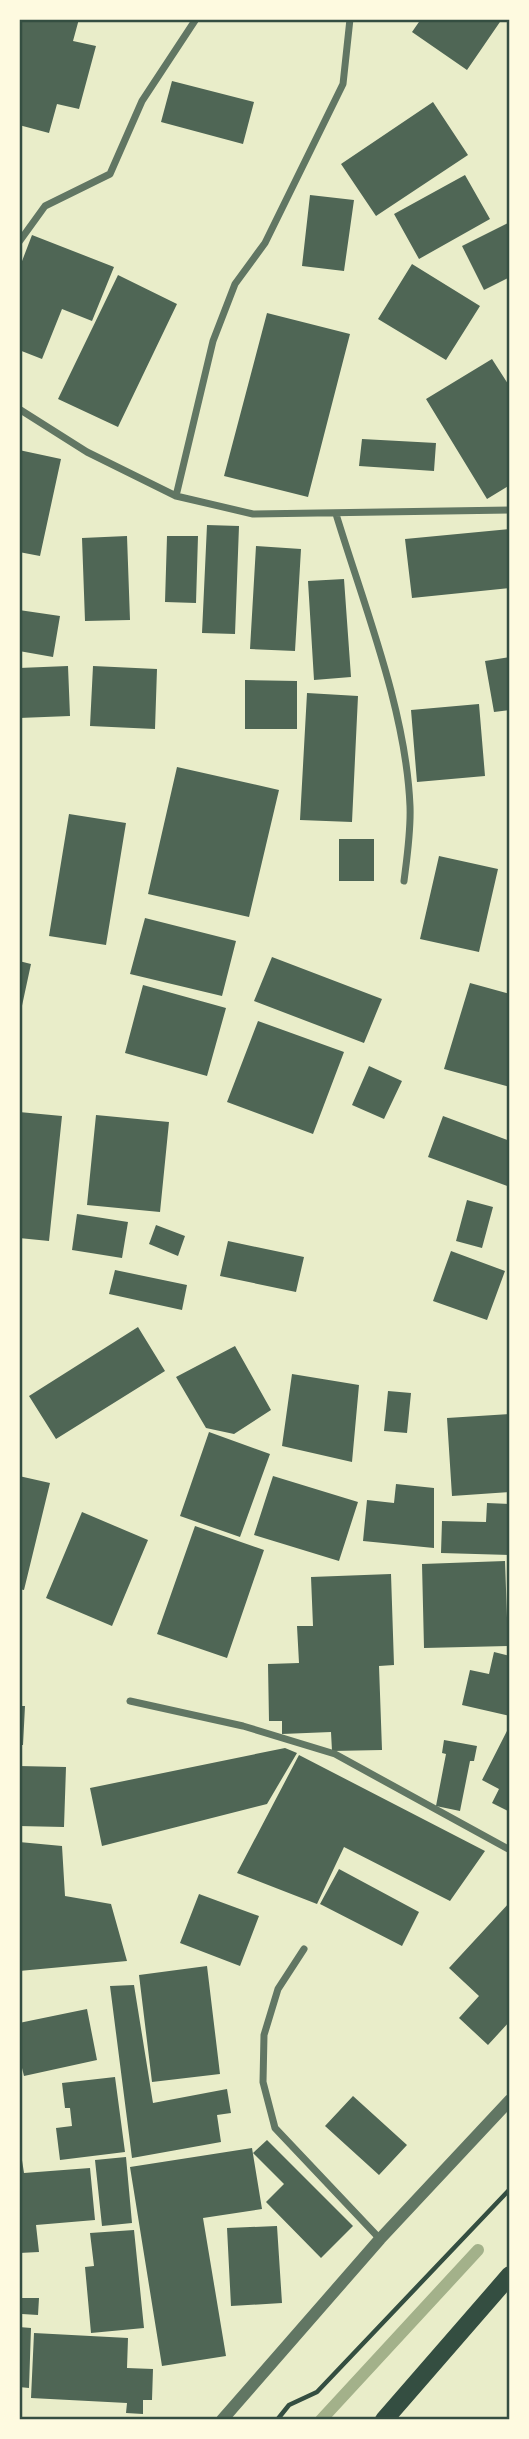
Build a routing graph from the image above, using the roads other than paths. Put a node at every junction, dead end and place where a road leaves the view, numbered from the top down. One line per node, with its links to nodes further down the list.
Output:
1 (196, 19): 3 (street)
2 (350, 19): 5 (street)
3 (19, 242)
4 (19, 409): 5 (street)
5 (176, 496): 7 (street)
6 (510, 510): 7 (street)
7 (336, 514): 8 (street)
8 (404, 881)
9 (130, 1701): 10 (street)
10 (510, 1850)
11 (304, 1949): 13 (street)
12 (510, 2099): 13 (street)
13 (380, 2239): 15 (street)
14 (510, 2275): 16 (main road)
15 (222, 2420)
16 (384, 2420)

